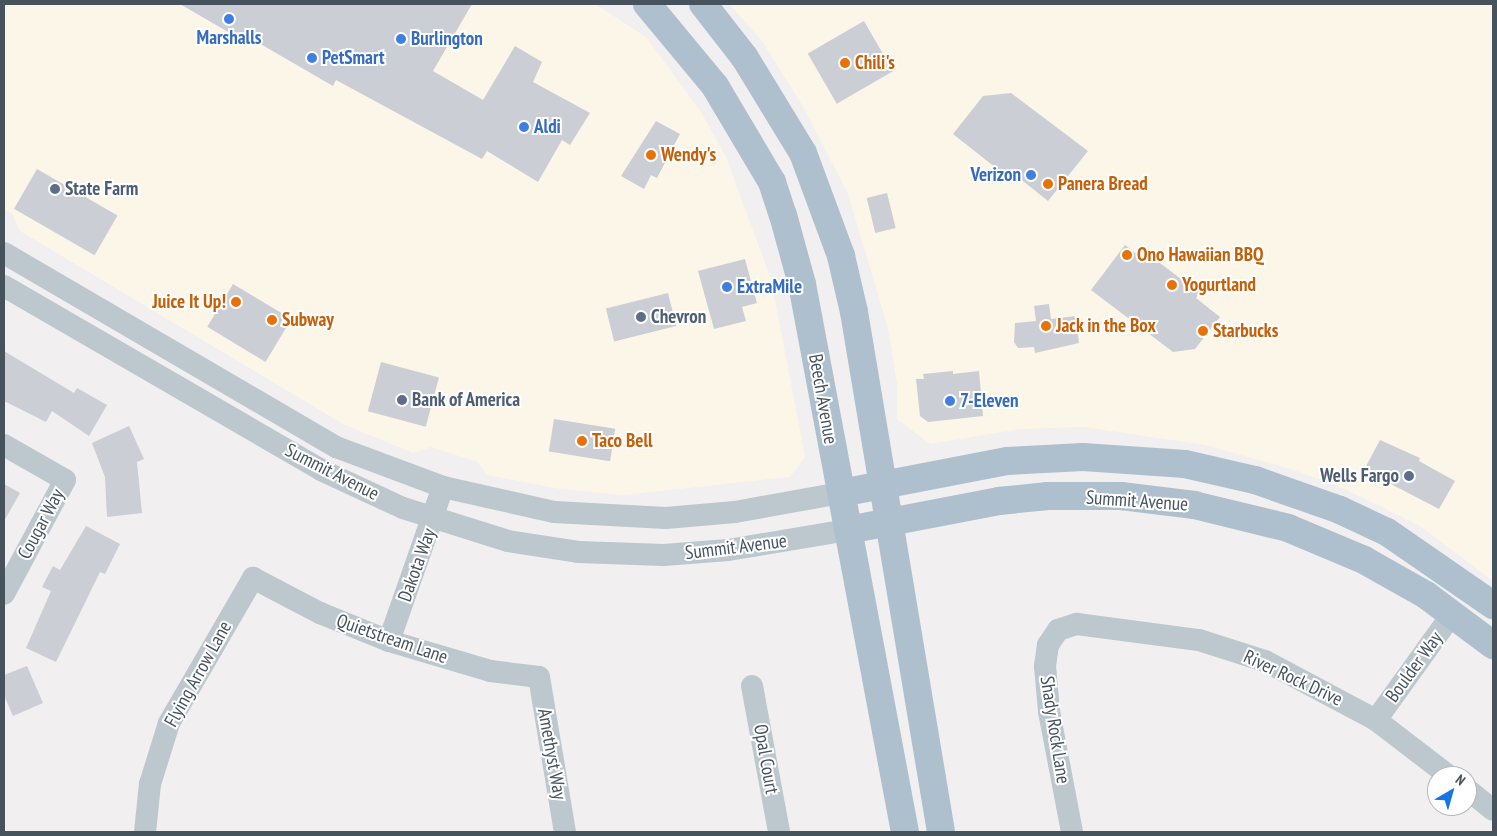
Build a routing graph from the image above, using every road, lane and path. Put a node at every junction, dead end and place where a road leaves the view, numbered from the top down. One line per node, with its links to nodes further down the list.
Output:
1 (647, 4): 8 (main road, Beech Avenue)
2 (703, 4): 6 (main road)
3 (4, 253): 7 (street, Summit Avenue)
4 (4, 286): 9 (street, Summit Avenue)
5 (4, 445): 13 (street, Cougar Way)
6 (882, 485): 8 (main road, Summit Avenue); 10 (main road); 14 (main road, Summit Avenue)
7 (443, 487): 8 (street, Summit Avenue); 9 (street, Dakota Way)
8 (841, 493): 11 (main road, Beech Avenue)
9 (433, 519): 11 (street, Summit Avenue); 17 (street, Dakota Way)
10 (886, 524): 11 (main road, Summit Avenue); 15 (main road, Summit Avenue); 29 (main road)
11 (848, 530): 28 (main road, Beech Avenue)
12 (252, 578): 17 (street, Quietstream Lane); 25 (street, Flying Arrow Lane)
13 (4, 594)
14 (1493, 605)
15 (1453, 613): 18 (main road, Summit Avenue); 21 (street, Boulder Way)
16 (1058, 630): 21 (street, River Rock Drive); 30 (street, Shady Rock Lane)
17 (389, 641): 19 (street, Quietstream Lane)
18 (1493, 645)
19 (539, 677): 26 (street, Amethyst Way)
20 (752, 686): 27 (street, Opal Court)
21 (1376, 720): 22 (street, River Rock Drive)
22 (1436, 766)
23 (1477, 798): 24 (street)
24 (1493, 810)
25 (145, 832)
26 (565, 832)
27 (779, 832)
28 (905, 832)
29 (940, 832)
30 (1072, 832)

